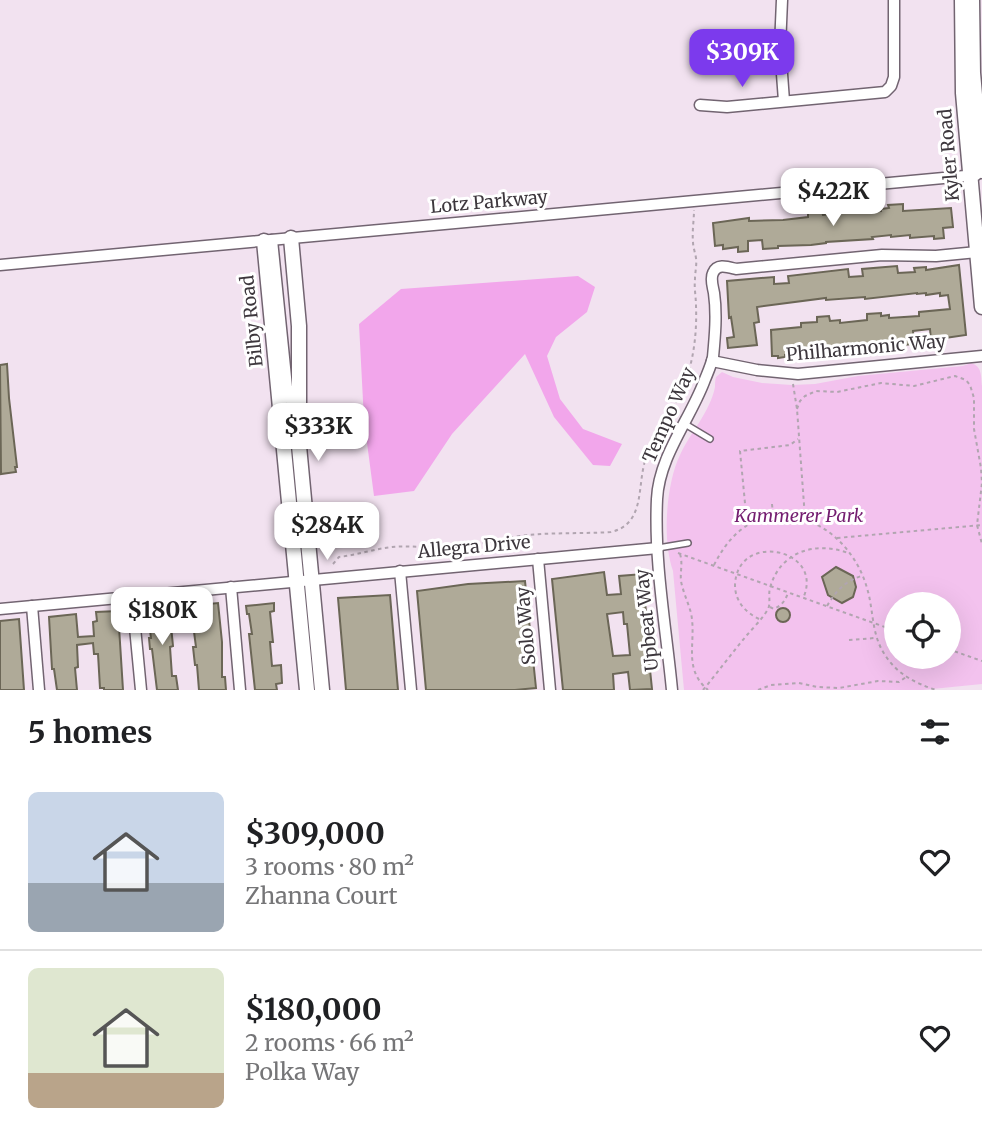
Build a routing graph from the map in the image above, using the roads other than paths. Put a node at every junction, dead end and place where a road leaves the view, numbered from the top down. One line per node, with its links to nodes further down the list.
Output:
1 (782, 0): 5 (street)
2 (894, 0): 5 (street)
3 (962, 0): 7 (street, Kyler Road)
4 (972, 0): 7 (street, Kyler Road)
5 (783, 101): 6 (street)
6 (700, 105)
7 (978, 174): 8 (street, Lotz Parkway); 10 (street, Kyler Road)
8 (291, 238): 9 (street, Lotz Parkway); 17 (street, Bilby Road)
9 (268, 240): 11 (street, Lotz Parkway); 17 (street, Bilby Road); 22 (street, Bilby Road)
10 (977, 252): 12 (street, Kyler Road); 14 (street, Tempo Way)
11 (0, 265)
12 (982, 307)
13 (982, 356): 14 (street, Philharmonic Way)
14 (712, 361): 15 (street, Tempo Way)
15 (685, 424): 16 (lane); 19 (street, Tempo Way)
16 (710, 439)
17 (299, 446): 22 (street, Bilby Road)
18 (688, 543): 19 (lane)
19 (658, 548): 20 (street, Allegra Drive); 34 (street, Upbeat Way)
20 (538, 559): 21 (street, Allegra Drive); 33 (street, Solo Way)
21 (400, 571): 22 (street, Allegra Drive); 32 (street)
22 (305, 580): 23 (street, Allegra Drive); 30 (street, Bilby Road); 31 (street, Bilby Road)
23 (231, 587): 24 (street, Allegra Drive); 29 (street)
24 (132, 596): 25 (street, Allegra Drive); 28 (street)
25 (32, 606): 26 (street, Allegra Drive); 27 (street)
26 (0, 609)
27 (39, 690)
28 (141, 690)
29 (240, 690)
30 (307, 690)
31 (322, 690)
32 (411, 690)
33 (550, 690)
34 (672, 690)

